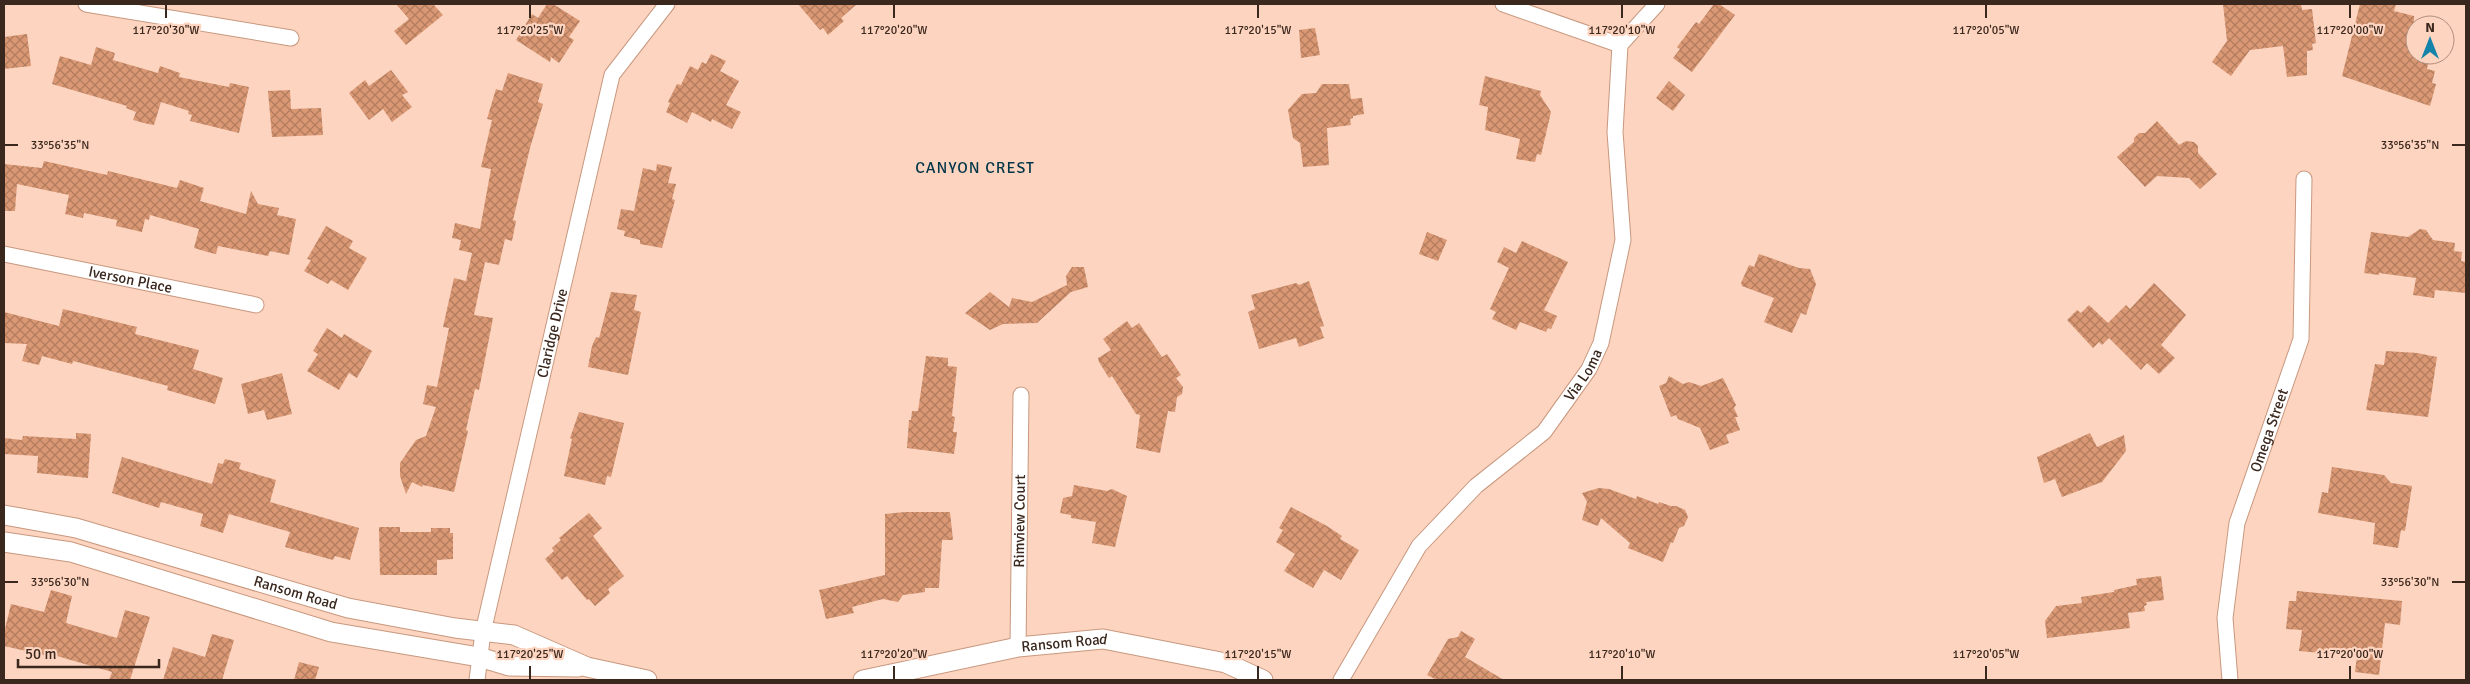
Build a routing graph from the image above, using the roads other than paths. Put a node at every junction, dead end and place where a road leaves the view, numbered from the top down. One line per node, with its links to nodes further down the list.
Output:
1 (86, 4): 5 (street)
2 (667, 4): 13 (street, Claridge Drive)
3 (1503, 4): 6 (street)
4 (1658, 4): 6 (street)
5 (291, 38)
6 (1620, 46): 21 (street, Via Loma)
7 (2304, 179): 22 (street, Omega Street)
8 (4, 254): 9 (street, Iverson Place)
9 (256, 305)
10 (1021, 394): 14 (street, Rimview Court)
11 (4, 515): 13 (street, Ransom Road)
12 (4, 542): 15 (street, Ransom Road)
13 (483, 632): 15 (street, Claridge Drive); 16 (street, Ransom Road)
14 (1018, 647): 19 (street, Ransom Road); 20 (street, Ransom Road)
15 (479, 657): 16 (street, Ransom Road); 17 (street, Claridge Drive)
16 (587, 667): 18 (street, Ransom Road)
17 (477, 680)
18 (647, 680)
19 (863, 680)
20 (1263, 680)
21 (1341, 680)
22 (2230, 680)

